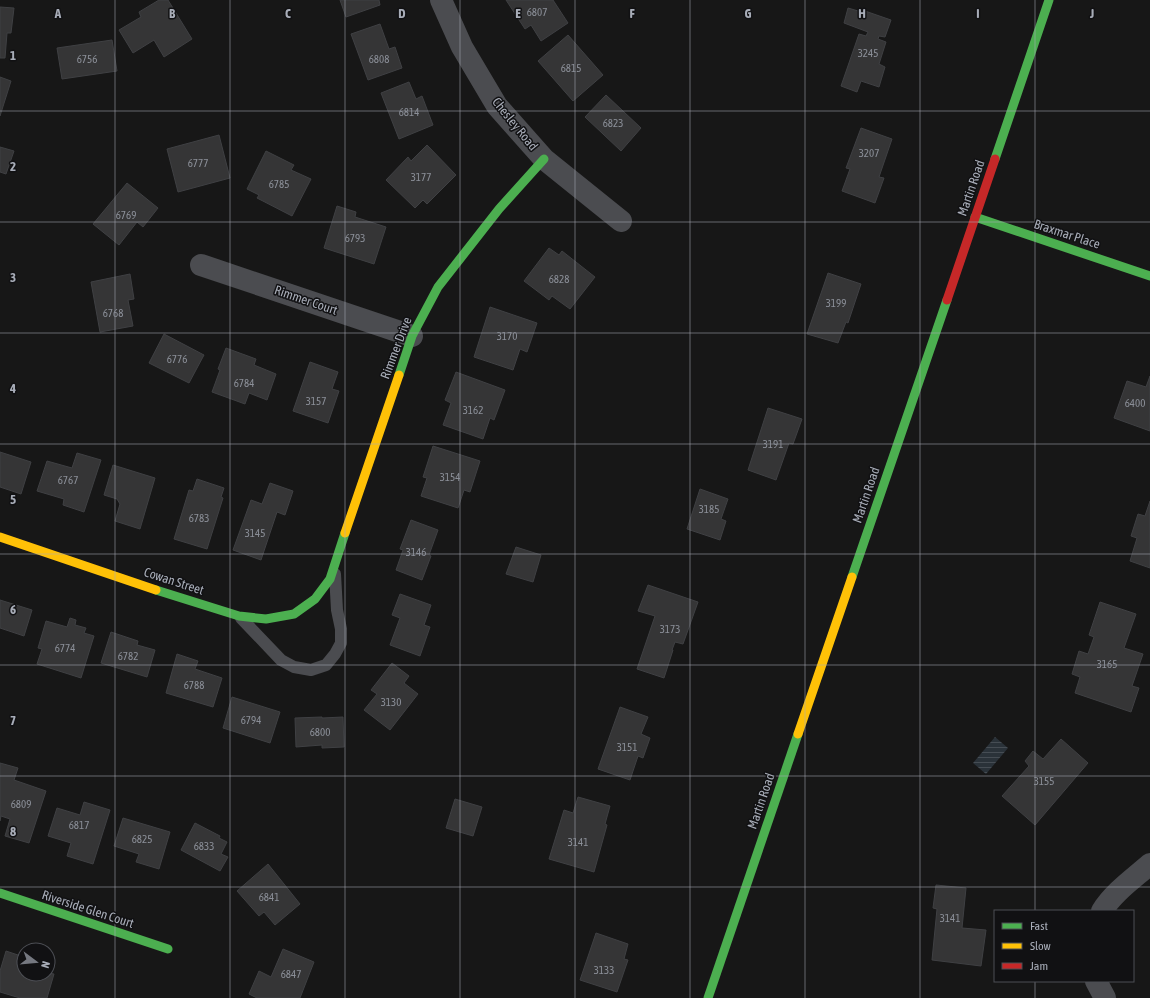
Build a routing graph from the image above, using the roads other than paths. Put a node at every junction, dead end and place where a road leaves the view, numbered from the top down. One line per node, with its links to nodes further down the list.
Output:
1 (441, 0): 3 (street, Chesley Road)
2 (1050, 0): 4 (street, Martin Road)
3 (544, 159): 5 (street, Chesley Road); 8 (street, Rimmer Drive)
4 (975, 217): 7 (street, Braxmar Place); 18 (street, Martin Road)
5 (621, 221)
6 (201, 265): 8 (street, Rimmer Court)
7 (1150, 276)
8 (412, 336): 10 (street, Rimmer Drive)
9 (0, 537): 12 (street, Cowan Street)
10 (335, 563): 11 (street, Rimmer Drive); 12 (lane)
11 (330, 579): 12 (street, Cowan Street)
12 (238, 616)
13 (1150, 864): 15 (street)
14 (0, 893): 16 (street, Riverside Glen Court)
15 (1103, 910)
16 (168, 949)
17 (1097, 982): 19 (street)
18 (708, 998)
19 (1105, 998)

